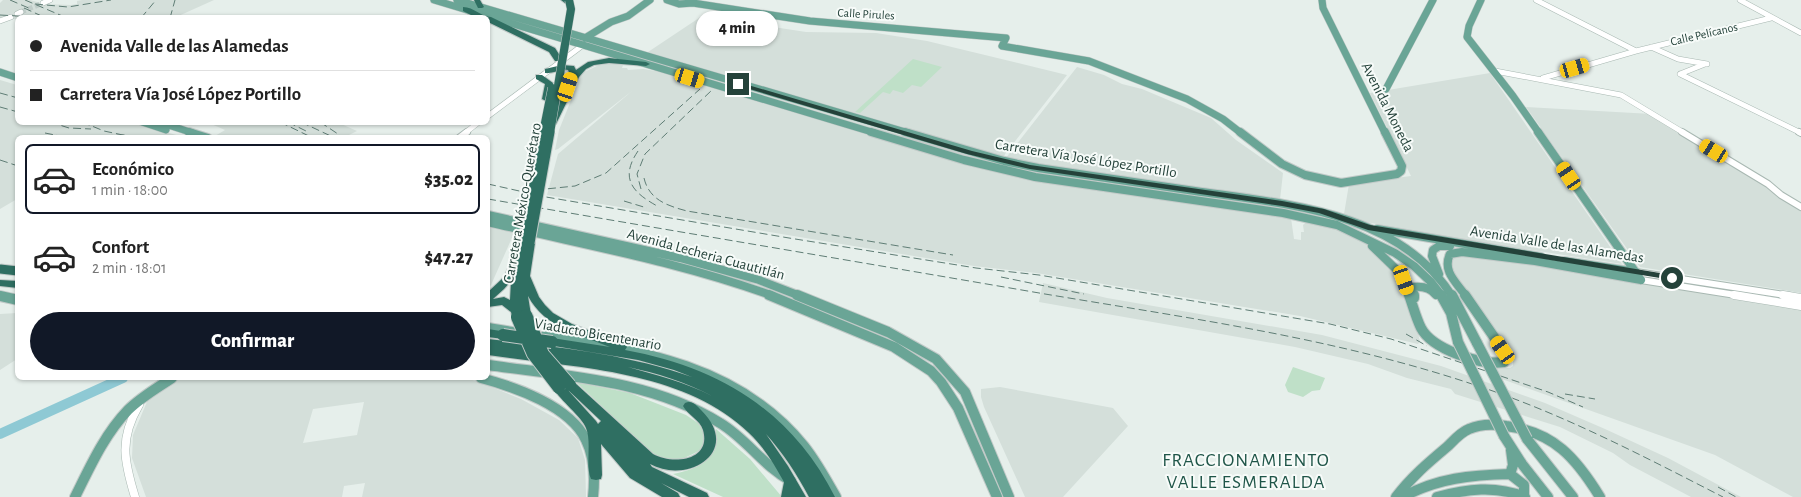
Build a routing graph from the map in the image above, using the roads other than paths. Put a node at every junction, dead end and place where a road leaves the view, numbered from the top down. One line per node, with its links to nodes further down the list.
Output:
1 (50, 0): 12 (street)
2 (434, 0): 14 (main road, Carretera Vía José López Portillo)
3 (457, 0): 13 (main road, Carretera Vía José López Portillo)
4 (566, 0): 27 (highway, Carretera México-Querétaro); 40 (highway, Carretera México-Querétaro, bridge)
5 (650, 0): 23 (main road)
6 (667, 0): 36 (main road, Calle Pirules)
7 (1322, 0): 36 (main road, Avenida Moneda)
8 (1433, 0): 35 (main road)
9 (1481, 0): 28 (main road)
10 (1536, 0): 25 (street)
11 (1740, 0): 19 (street)
12 (43, 3)
13 (478, 3): 23 (main road, Carretera Vía José López Portillo)
14 (466, 9): 15 (highway); 16 (main road, Carretera Vía José López Portillo)
15 (477, 15)
16 (487, 15)
17 (490, 16): 23 (main road, Carretera Vía José López Portillo)
18 (11, 17): 20 (street)
19 (1772, 18): 22 (street); 24 (street, Calle Pelícanos)
20 (0, 21)
21 (490, 21): 27 (highway)
22 (1801, 33)
23 (584, 42): 26 (main road, Carretera Vía José López Portillo); 27 (street); 51 (main road, Carretera Vía José López Portillo)
24 (1652, 47): 25 (street, Calle Pelícanos); 45 (street)
25 (1636, 50): 32 (street, Calle Pelícanos)
26 (646, 64): 37 (highway); 51 (main road, Carretera Vía José López Portillo)
27 (553, 65): 33 (street); 37 (highway); 50 (highway, Carretera México-Querétaro, bridge)
28 (1495, 71): 32 (street); 69 (main road)
29 (0, 72): 30 (main road)
30 (15, 77)
31 (0, 78): 34 (main road)
32 (1542, 78): 53 (street)
33 (537, 79): 38 (street); 39 (street); 50 (highway, bridge)
34 (15, 82)
35 (1386, 89)
36 (1164, 90)
37 (564, 101): 40 (highway)
38 (490, 114)
39 (490, 119)
40 (553, 122): 60 (highway, Carretera México-Querétaro, bridge)
41 (151, 125): 46 (main road)
42 (169, 125): 47 (main road)
43 (475, 125): 48 (street)
44 (482, 125): 49 (street)
45 (1799, 133)
46 (181, 135)
47 (199, 135)
48 (463, 135)
49 (469, 135)
50 (540, 145): 60 (highway, Carretera México-Querétaro, bridge)
51 (1028, 171): 52 (main road, Carretera Vía José López Portillo)
52 (1243, 202): 58 (main road, Carretera Vía José López Portillo); 59 (main road, Carretera Vía José López Portillo)
53 (1801, 207)
54 (490, 212): 57 (main road)
55 (490, 215): 57 (main road, Avenida Lecheria Cuautitlán)
56 (490, 222): 66 (main road, Avenida Lecheria Cuautitlán)
57 (523, 222): 62 (main road, Avenida Lecheria Cuautitlán)
58 (1368, 228): 63 (main road, Avenida Valle de las Alamedas); 72 (main road, Carretera Vía José López Portillo)
59 (1358, 235): 81 (main road, Avenida Valle de las Alamedas); 84 (main road, Carretera Vía José López Portillo)
60 (526, 242): 61 (highway, Carretera México-Querétaro); 68 (highway, Carretera México-Querétaro)
61 (520, 254): 76 (highway); 82 (highway, Carretera México-Querétaro)
62 (680, 258): 66 (main road); 112 (main road, Avenida Lecheria Cuautitlán)
63 (1558, 260): 64 (main road); 69 (main road, Avenida Valle de las Alamedas)
64 (1535, 262): 69 (main road, Avenida Valle de las Alamedas); 72 (main road); 81 (main road, Avenida Valle de las Alamedas)
65 (0, 268): 67 (highway)
66 (673, 268): 111 (main road, Avenida Lecheria Cuautitlán)
67 (15, 270)
68 (525, 276): 82 (highway, Carretera México-Querétaro); 87 (highway)
69 (1638, 276): 78 (street, Avenida Valle de las Alamedas); 80 (street, Avenida Valle de las Alamedas)
70 (0, 277): 71 (highway)
71 (15, 279)
72 (1441, 279): 117 (main road, Carretera Vía José López Portillo, bridge)
73 (0, 283): 74 (highway)
74 (15, 286)
75 (0, 296): 77 (main road)
76 (490, 296)
77 (15, 298)
78 (1801, 298)
79 (490, 303): 82 (highway)
80 (1801, 306)
81 (1414, 310): 84 (main road)
82 (519, 314): 93 (highway, Carretera México-Querétaro, bridge)
83 (490, 328): 87 (main road)
84 (1454, 329): 96 (main road, Carretera Vía José López Portillo, bridge)
85 (490, 333): 109 (highway, Viaducto Bicentenario, bridge)
86 (490, 343): 108 (highway)
87 (622, 347): 110 (main road)
88 (490, 351): 99 (highway)
89 (490, 365): 94 (main road)
90 (169, 380): 92 (main road)
91 (487, 380): 98 (main road)
92 (145, 395): 101 (main road); 102 (street)
93 (578, 400): 94 (highway, Carretera México-Querétaro); 95 (highway)
94 (689, 406): 99 (main road)
95 (592, 416): 98 (highway); 104 (highway); 105 (highway)
96 (1510, 447): 97 (main road); 116 (main road, Carretera Vía José López Portillo)
97 (1510, 474): 100 (main road); 114 (main road)
98 (596, 475): 103 (main road)
99 (791, 481): 106 (highway); 107 (highway)
100 (1525, 496): 115 (main road)
101 (75, 497)
102 (135, 497)
103 (594, 497)
104 (674, 497)
105 (702, 497)
106 (788, 497)
107 (799, 497)
108 (816, 497)
109 (828, 497)
110 (836, 497)
111 (997, 497)
112 (1009, 497)
113 (1396, 497): 118 (main road)
114 (1403, 497)
115 (1437, 497)
116 (1548, 497)
117 (1574, 497)
118 (1600, 497)

